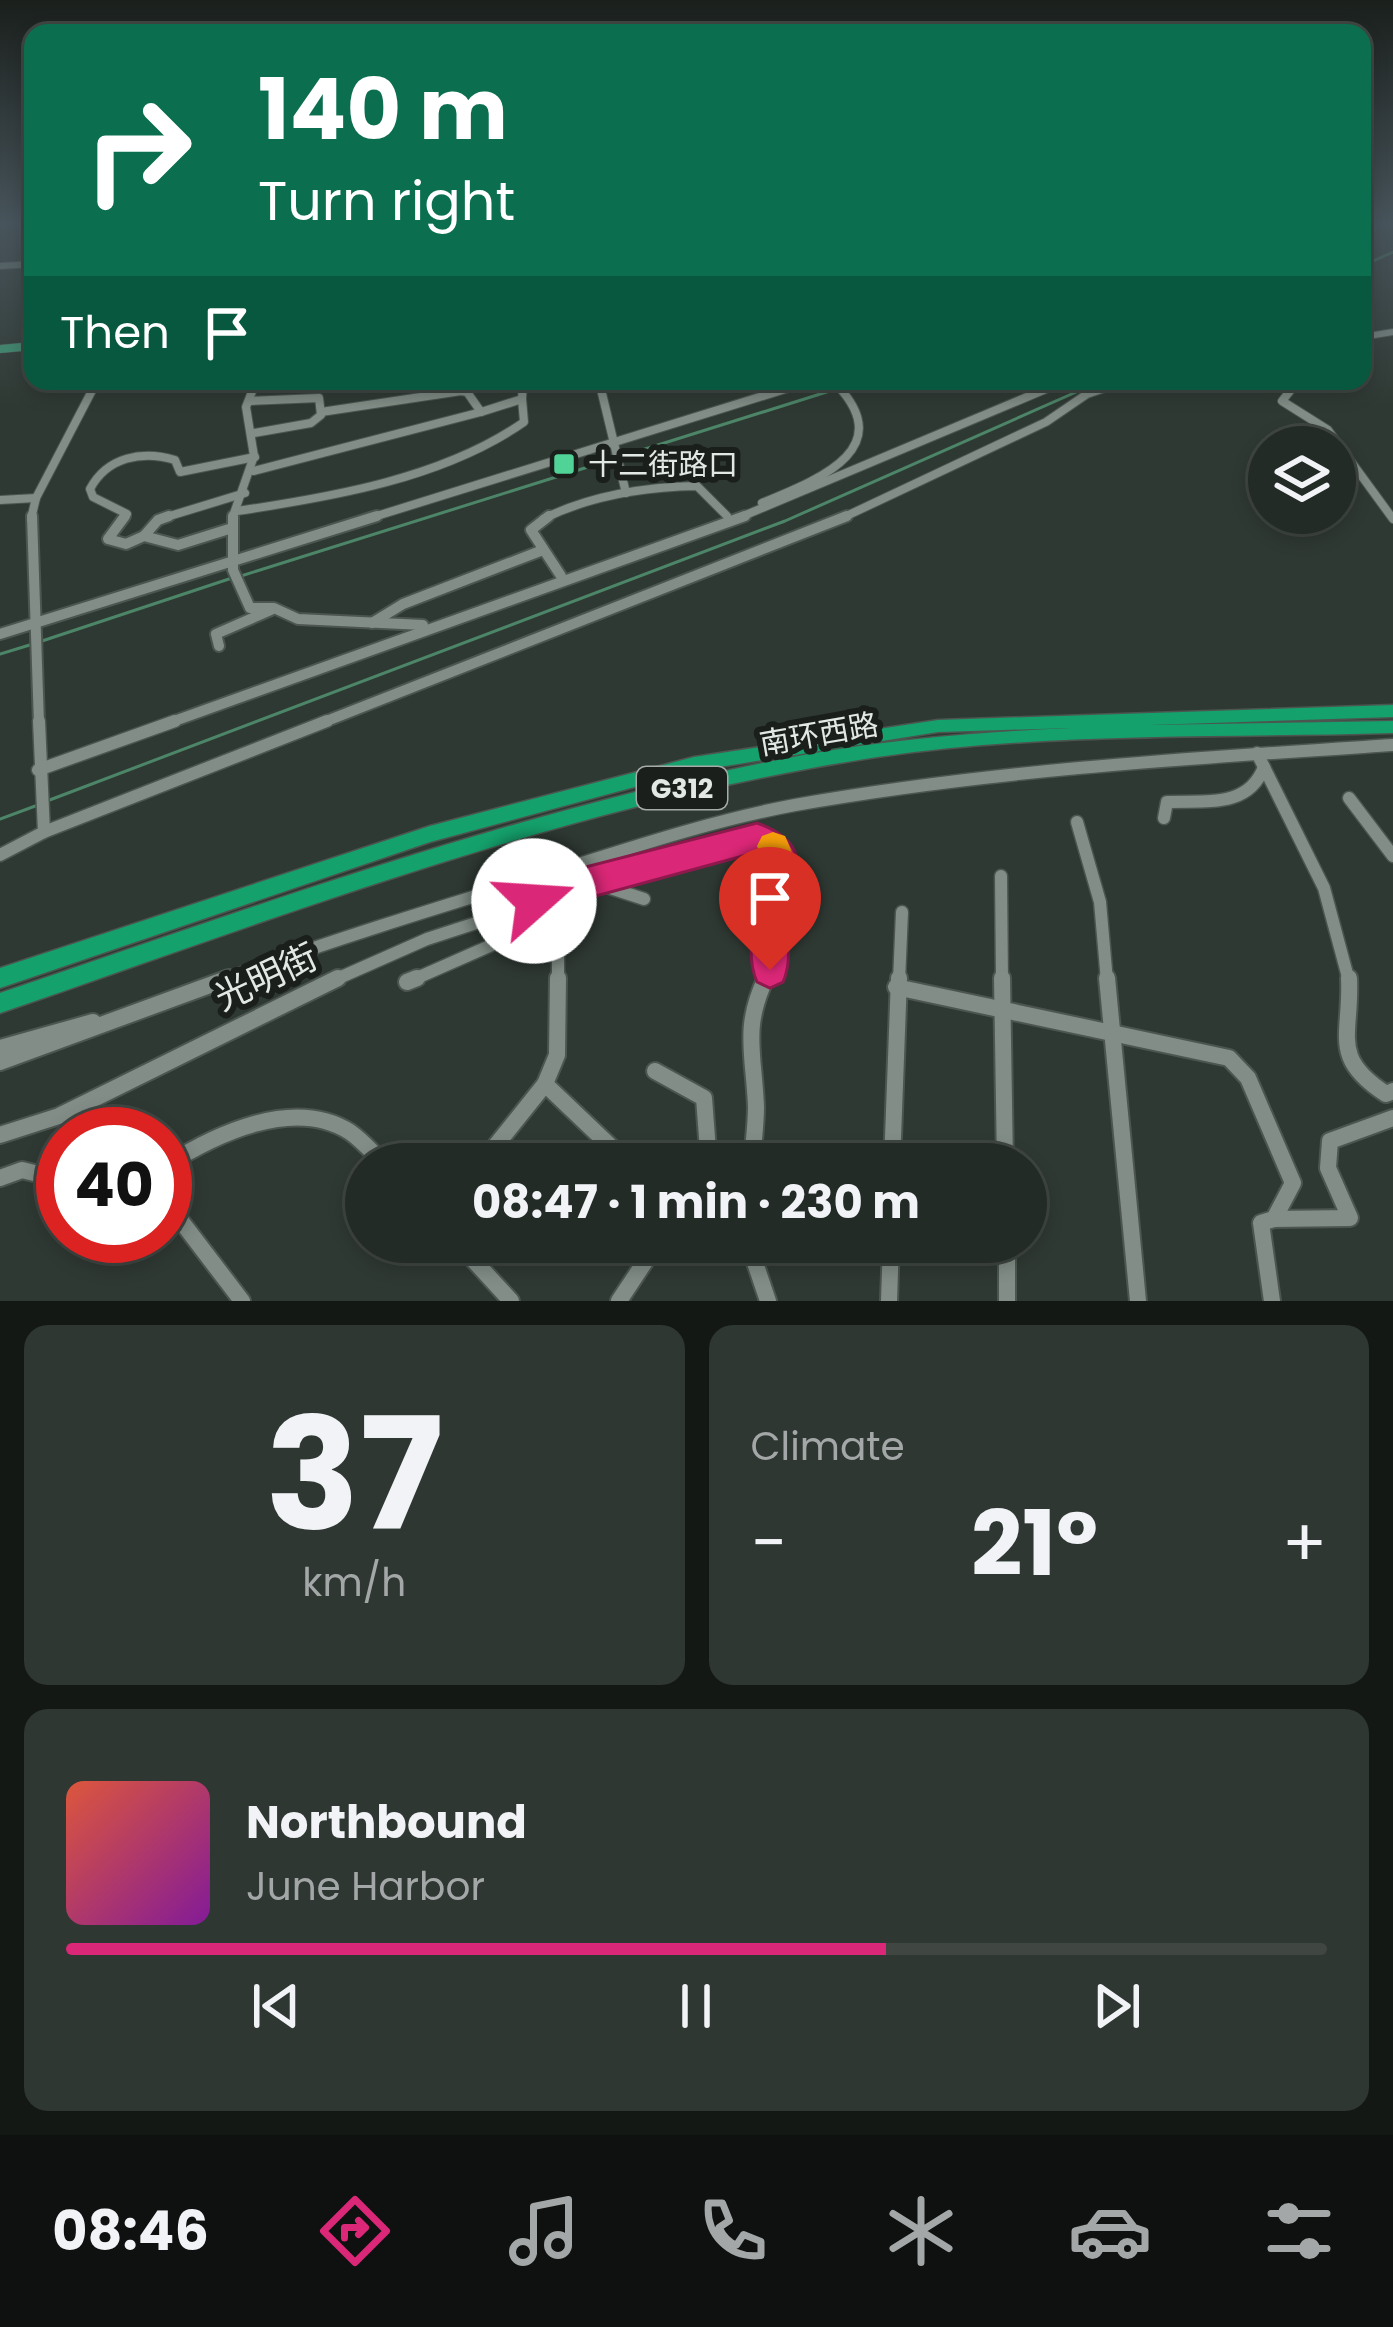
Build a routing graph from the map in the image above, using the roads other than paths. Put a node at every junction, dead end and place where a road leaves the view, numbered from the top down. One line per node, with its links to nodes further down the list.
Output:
1 (92, 390): 20 (street)
2 (254, 390): 11 (street)
3 (522, 390): 10 (street)
4 (601, 390): 15 (street)
5 (784, 390): 15 (street)
6 (845, 390): 23 (street)
7 (1044, 390): 39 (street)
8 (1099, 390): 43 (street)
9 (1291, 390): 24 (street)
10 (522, 399): 13 (street); 22 (street)
11 (250, 401): 12 (street); 14 (street)
12 (321, 412): 13 (street); 14 (street)
13 (481, 412): 17 (street)
14 (254, 433): 16 (street)
15 (615, 447): 18 (street); 28 (street)
16 (255, 457): 17 (street); 26 (street)
17 (254, 471): 19 (street)
18 (626, 493): 23 (street); 27 (street)
19 (245, 494): 22 (street); 26 (street)
20 (36, 498): 21 (street); 33 (street)
21 (0, 500)
22 (237, 511): 25 (street)
23 (727, 516): 29 (street)
24 (1393, 520)
25 (229, 530): 26 (street); 28 (street)
26 (144, 536)
27 (543, 550): 29 (street); 31 (street)
28 (236, 571): 30 (street); 33 (street)
29 (561, 575): 31 (street)
30 (274, 608): 31 (street); 34 (street)
31 (369, 625)
32 (0, 634): 33 (street)
33 (32, 635): 39 (street)
34 (219, 646)
35 (1393, 711): 52 (highway, 南环西路 / G312)
36 (1393, 727): 56 (highway, 南环西路 / G312)
37 (1393, 745): 38 (street)
38 (1260, 760): 41 (street); 46 (street); 63 (street)
39 (39, 774): 43 (street)
40 (1349, 798): 45 (street)
41 (1164, 818)
42 (1076, 821): 58 (street)
43 (44, 828): 44 (street)
44 (0, 855)
45 (1393, 856)
46 (562, 876): 48 (street); 55 (street); 65 (street, 光明街)
47 (1001, 876): 57 (street)
48 (600, 882): 49 (street); 51 (street); 70 (street)
49 (644, 899)
50 (902, 912): 54 (street)
51 (558, 914): 53 (street); 62 (street)
52 (0, 978)
53 (406, 982)
54 (896, 987): 57 (street); 71 (street)
55 (188, 994): 59 (street); 60 (street)
56 (0, 1003)
57 (1003, 1010): 58 (street); 72 (street)
58 (1110, 1032): 76 (street); 89 (street)
59 (0, 1048)
60 (0, 1062)
61 (655, 1071): 69 (street)
62 (545, 1084): 67 (street); 68 (street)
63 (1393, 1091)
64 (1393, 1118): 76 (street)
65 (0, 1135)
66 (361, 1143): 73 (street)
67 (498, 1143)
68 (607, 1143)
69 (707, 1143)
70 (754, 1143)
71 (892, 1143)
72 (1006, 1143)
73 (192, 1148)
74 (36, 1173): 75 (street)
75 (0, 1178)
76 (1274, 1219): 90 (street)
77 (192, 1235): 83 (street)
78 (477, 1263): 84 (street)
79 (644, 1263): 85 (street)
80 (755, 1263): 86 (street)
81 (890, 1263): 87 (street)
82 (1006, 1263): 88 (street)
83 (242, 1301)
84 (512, 1301)
85 (619, 1301)
86 (768, 1301)
87 (889, 1301)
88 (1007, 1301)
89 (1138, 1301)
90 (1272, 1301)

